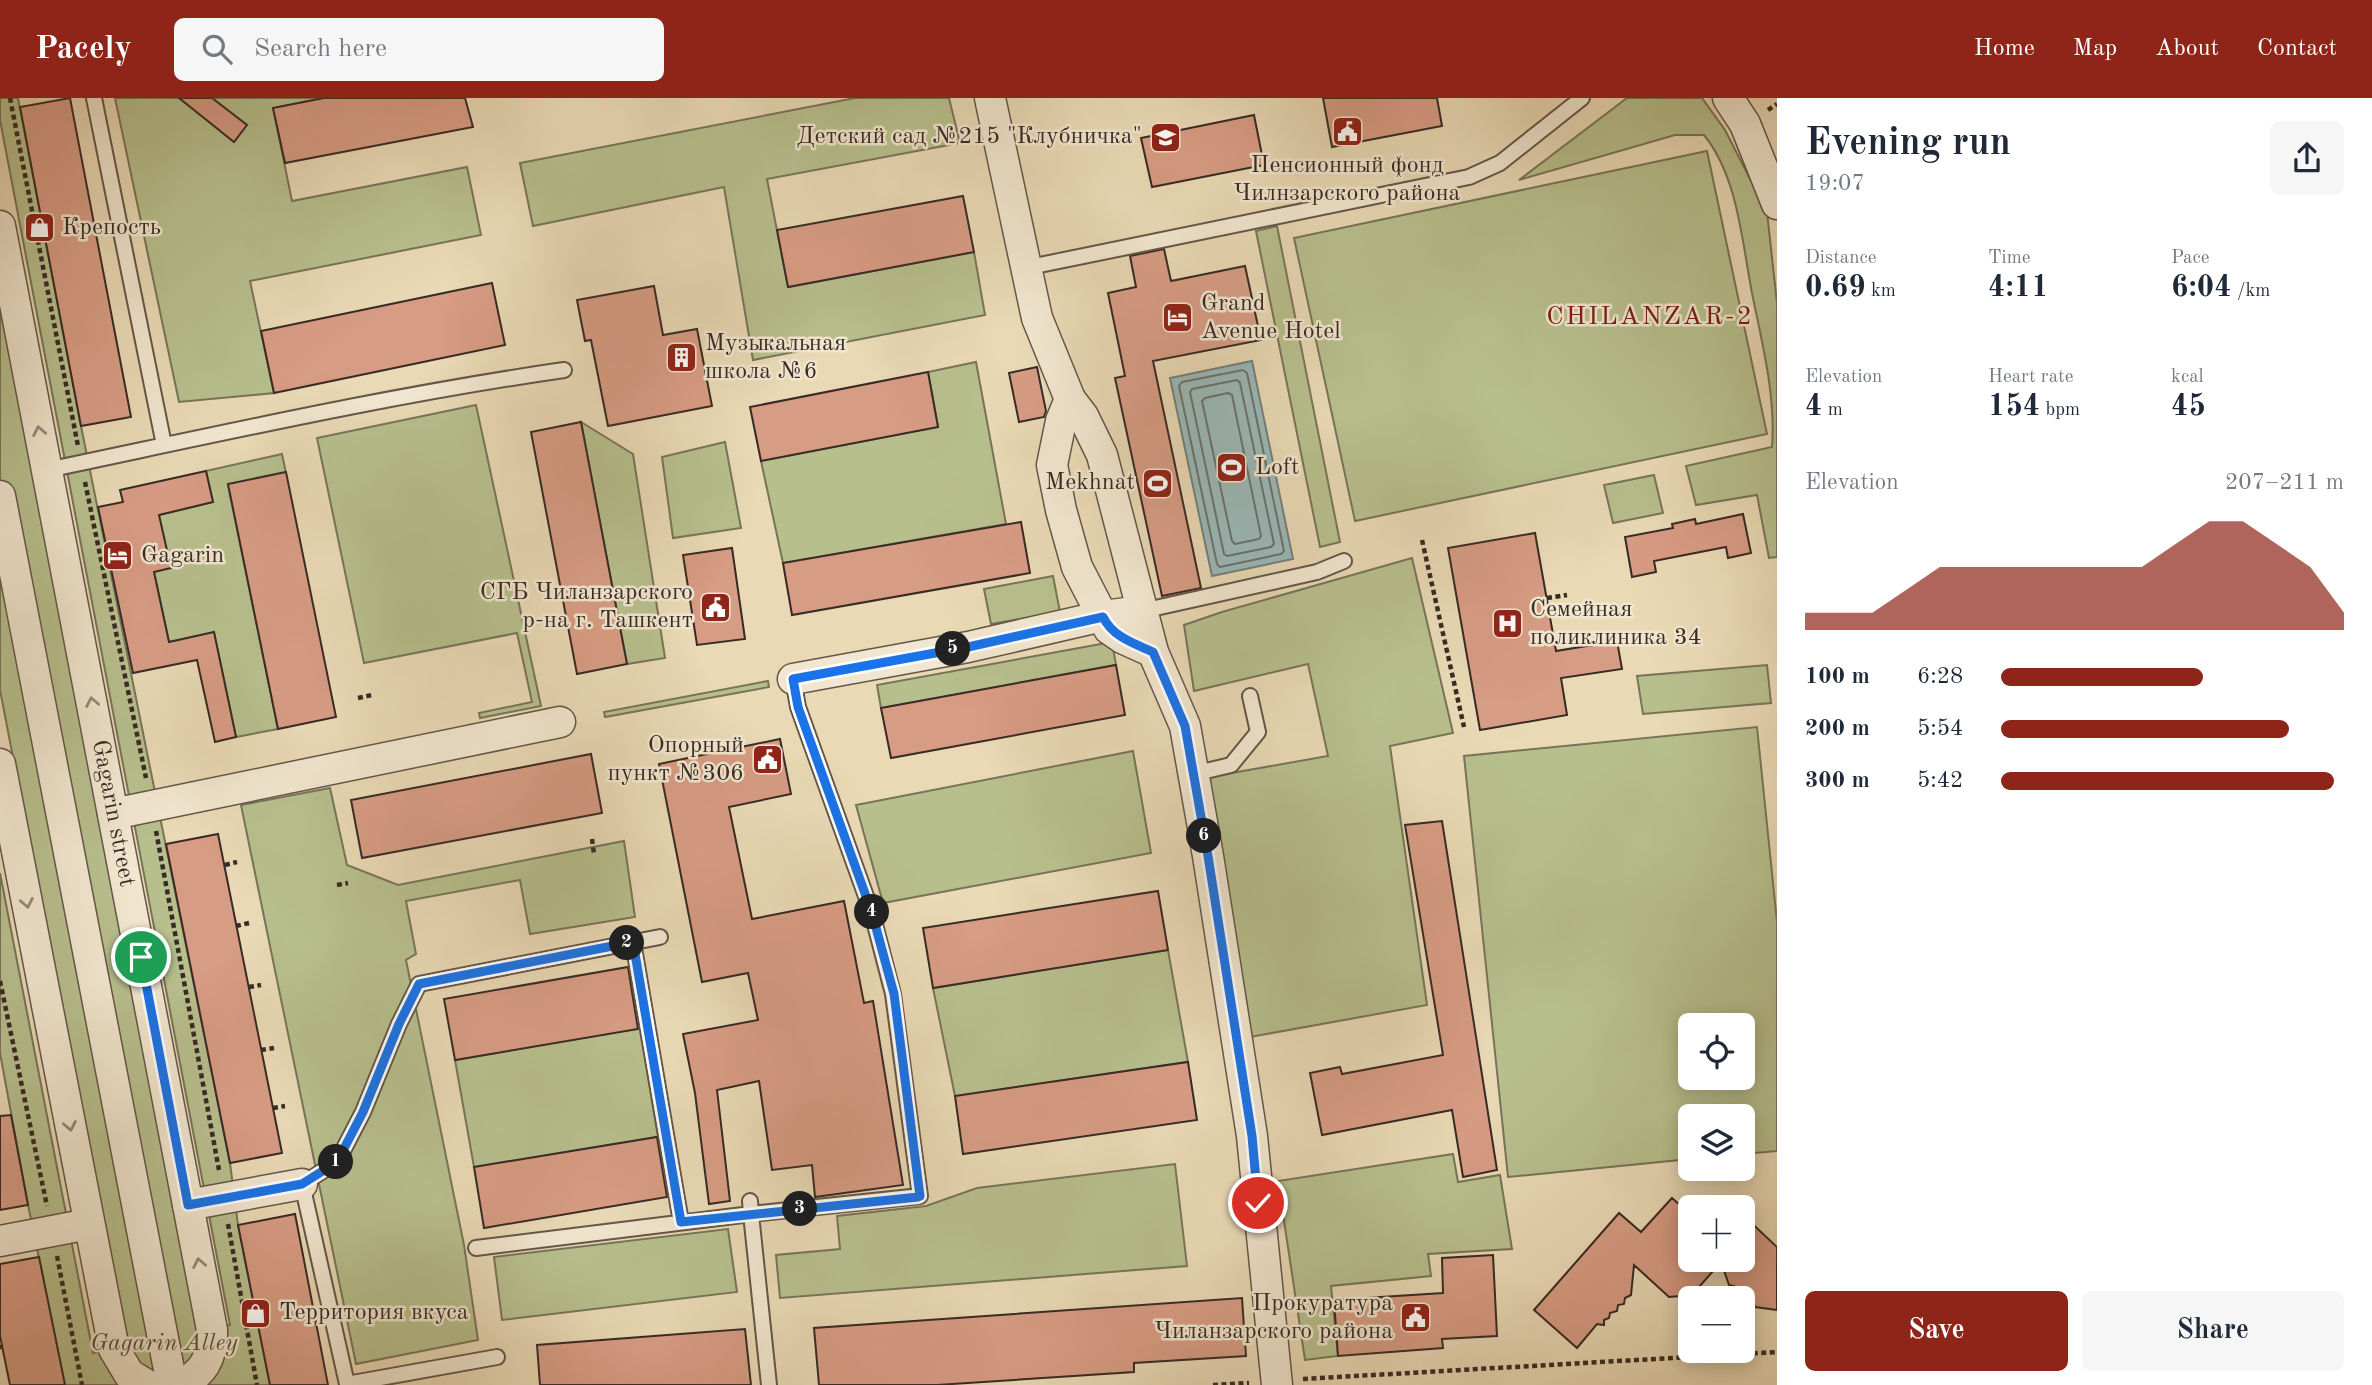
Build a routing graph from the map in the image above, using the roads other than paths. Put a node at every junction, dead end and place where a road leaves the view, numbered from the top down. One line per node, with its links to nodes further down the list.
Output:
1 (94, 98): 10 (lane)
2 (990, 98): 7 (street)
3 (1582, 98): 7 (lane)
4 (1728, 98): 5 (street)
5 (1777, 204)
6 (0, 226): 13 (street, Gagarin street, one-way to 6)
7 (1025, 268): 9 (street)
8 (564, 370): 10 (lane)
9 (1070, 399): 11 (street); 12 (street)
10 (164, 445): 13 (lane)
11 (1102, 455): 12 (street); 16 (street)
12 (1052, 466): 17 (street)
13 (47, 470): 24 (street, Gagarin street, one-way to 13)
14 (0, 496): 38 (street)
15 (1344, 561): 16 (lane)
16 (1142, 611): 17 (street); 18 (street)
17 (1103, 617): 18 (street); 19 (street)
18 (1153, 652): 23 (street)
19 (793, 679): 30 (lane)
20 (1250, 696): 23 (lane)
21 (560, 722): 24 (street)
22 (0, 764): 25 (street)
23 (1193, 774): 36 (street)
24 (113, 814): 29 (street, Gagarin street)
25 (7, 839): 32 (street, one-way to 32)
26 (660, 937): 27 (lane)
27 (633, 942): 28 (lane); 31 (lane)
28 (302, 1184): 29 (street); 35 (lane)
29 (188, 1205): 38 (street, Gagarin street, one-way to 29)
30 (751, 1207): 31 (lane); 39 (lane)
31 (681, 1222): 34 (lane)
32 (89, 1224): 33 (street); 37 (street)
33 (0, 1241)
34 (476, 1248)
35 (497, 1357)
36 (1277, 1383)
37 (148, 1385)
38 (174, 1385)
39 (769, 1385)

